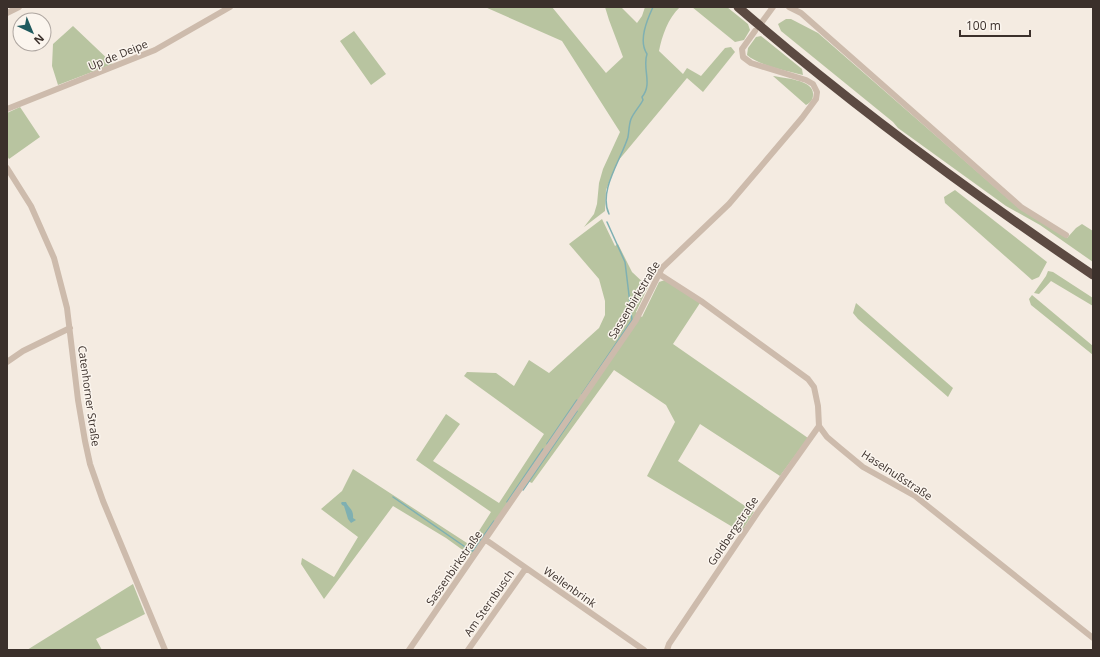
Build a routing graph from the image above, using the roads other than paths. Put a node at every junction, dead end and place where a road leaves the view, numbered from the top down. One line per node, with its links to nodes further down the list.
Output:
1 (230, 7): 9 (street, Up de Deipe)
2 (738, 7): 13 (highway)
3 (773, 7): 7 (street)
4 (789, 7): 11 (street)
5 (16, 8): 6 (street)
6 (7, 13)
7 (762, 22)
8 (755, 31): 12 (street, Sassenbirkstraße)
9 (7, 109)
10 (7, 168): 14 (street, Catenhorner Straße)
11 (1066, 235)
12 (659, 274): 16 (street); 17 (street, Sassenbirkstraße)
13 (1093, 275)
14 (70, 328): 15 (street); 20 (street, Catenhorner Straße)
15 (7, 362)
16 (819, 426): 19 (street, Haselnußstraße); 24 (street, Goldbergstraße)
17 (486, 540): 18 (street, Wellenbrink); 21 (street, Sassenbirkstraße)
18 (526, 568): 22 (street, Am Sternbusch); 23 (street, Wellenbrink)
19 (1093, 638)
20 (165, 650)
21 (409, 650)
22 (468, 650)
23 (644, 650)
24 (667, 650)

